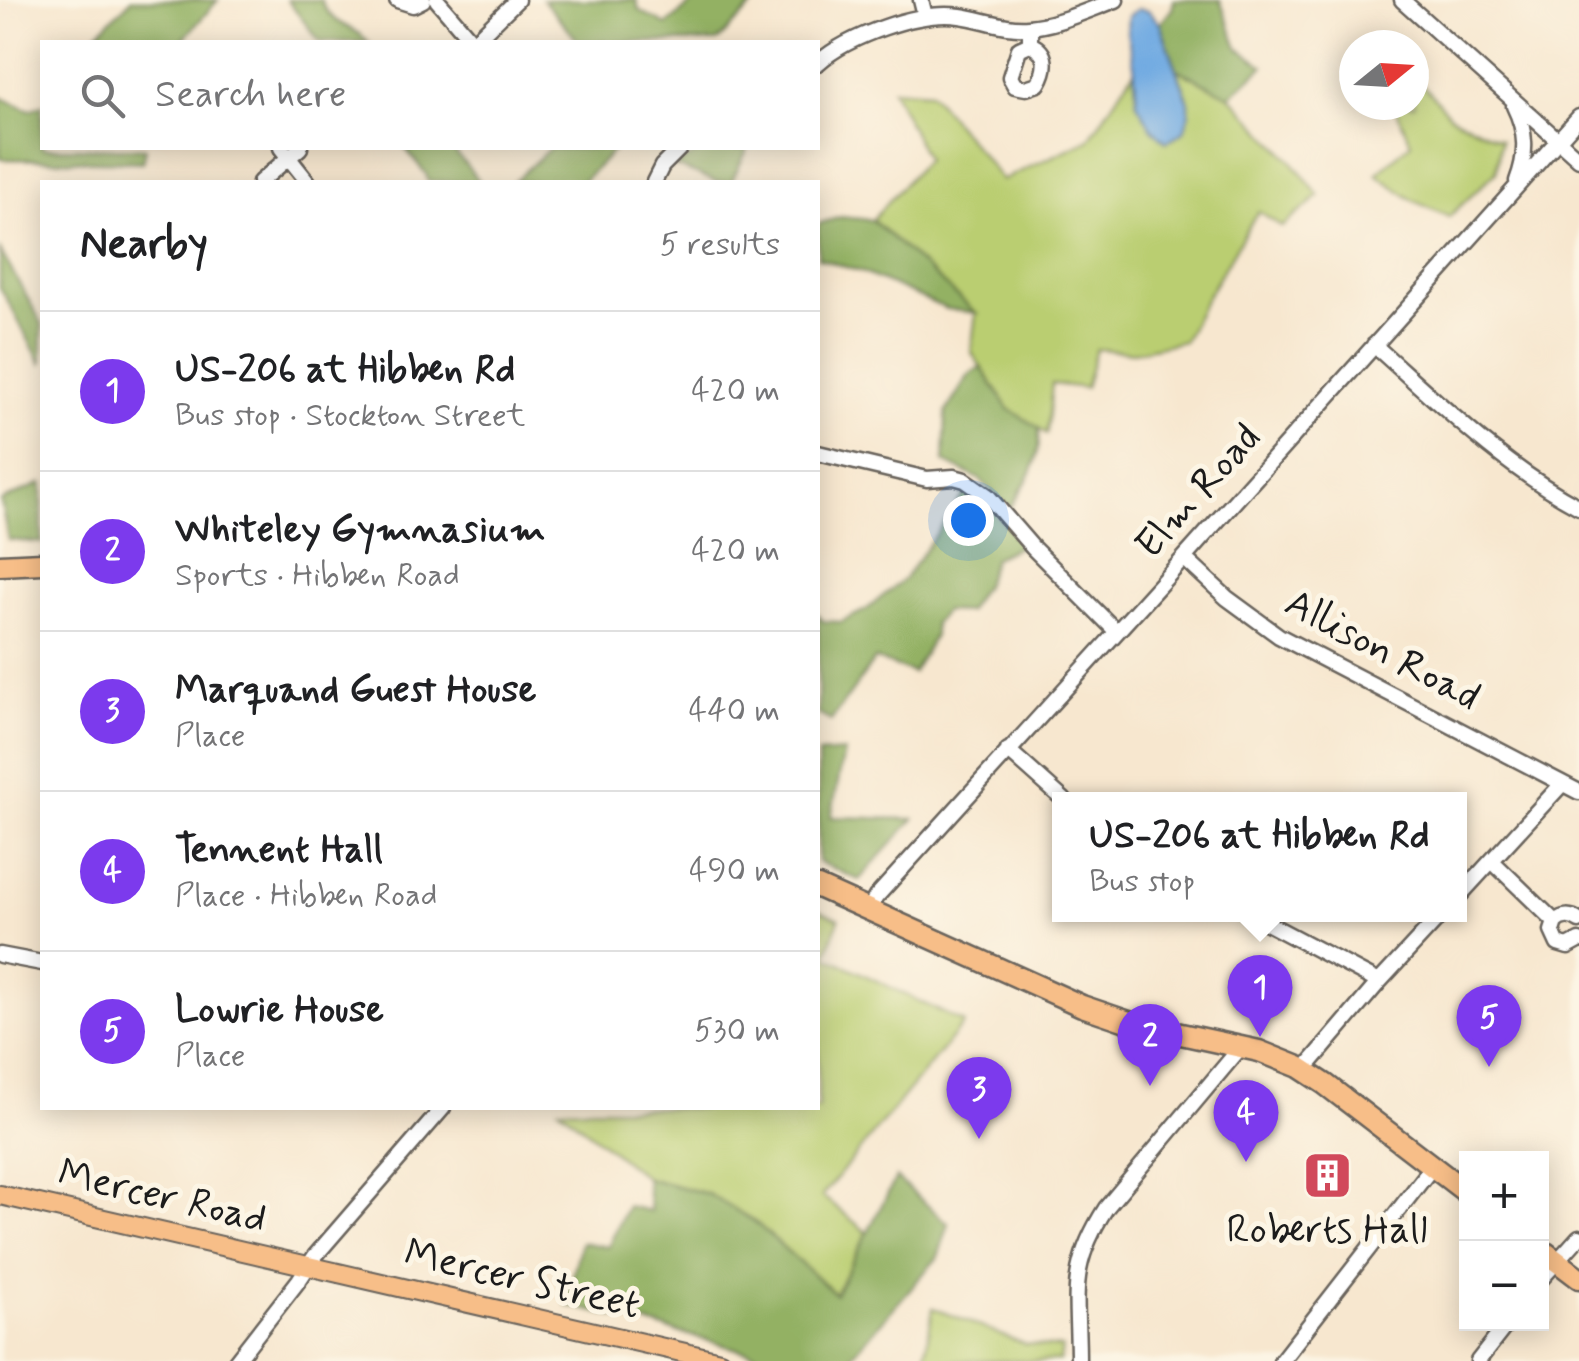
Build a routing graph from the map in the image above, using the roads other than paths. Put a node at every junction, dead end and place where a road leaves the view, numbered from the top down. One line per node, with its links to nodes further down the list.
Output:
1 (397, 0): 2 (street)
2 (423, 0)
3 (437, 0): 10 (street)
4 (517, 0): 11 (street)
5 (920, 0): 8 (street)
6 (1116, 0): 9 (street)
7 (1402, 0): 14 (street)
8 (925, 16): 9 (street); 13 (street)
9 (1030, 27): 12 (street)
10 (471, 40)
11 (475, 40)
12 (1030, 44)
13 (820, 62)
14 (1505, 93): 16 (street); 23 (street)
15 (1579, 117): 16 (street, Elm Road)
16 (1558, 140): 19 (street); 23 (street, Elm Road)
17 (678, 150): 22 (street)
18 (289, 151): 20 (street); 21 (street)
19 (1579, 160)
20 (262, 180)
21 (307, 180)
22 (655, 180)
23 (1514, 188): 24 (street, Elm Road)
24 (1374, 345): 26 (street); 27 (street, Elm Road)
25 (820, 453): 30 (street)
26 (1579, 507)
27 (1184, 558): 30 (street, Elm Road); 32 (street, Allison Road)
28 (40, 563): 29 (highway)
29 (0, 564)
30 (1116, 631): 31 (street, Elm Road)
31 (1008, 750): 33 (street); 38 (street, Elm Road)
32 (1562, 784): 34 (street, Allison Road); 35 (street)
33 (1055, 792)
34 (1579, 792)
35 (1492, 861): 37 (street); 42 (street)
36 (820, 888): 38 (highway)
37 (1467, 888)
38 (868, 911): 47 (highway)
39 (1579, 921): 42 (street)
40 (1265, 922): 46 (street)
41 (1435, 922): 46 (street)
42 (1555, 922): 43 (street)
43 (1579, 942)
44 (0, 954): 45 (street)
45 (40, 963)
46 (1379, 982): 48 (street)
47 (1242, 1047): 48 (highway); 60 (street)
48 (1304, 1070): 50 (highway)
49 (441, 1110): 55 (street)
50 (1432, 1166): 51 (highway); 61 (street)
51 (1459, 1187)
52 (0, 1196): 55 (main road, Mercer Road)
53 (1579, 1237): 54 (street)
54 (1549, 1256): 56 (highway)
55 (308, 1266): 58 (street); 59 (main road, Mercer Street)
56 (1579, 1278)
57 (1502, 1331): 62 (street)
58 (236, 1361)
59 (720, 1361)
60 (1078, 1361)
61 (1281, 1361)
62 (1478, 1361)

